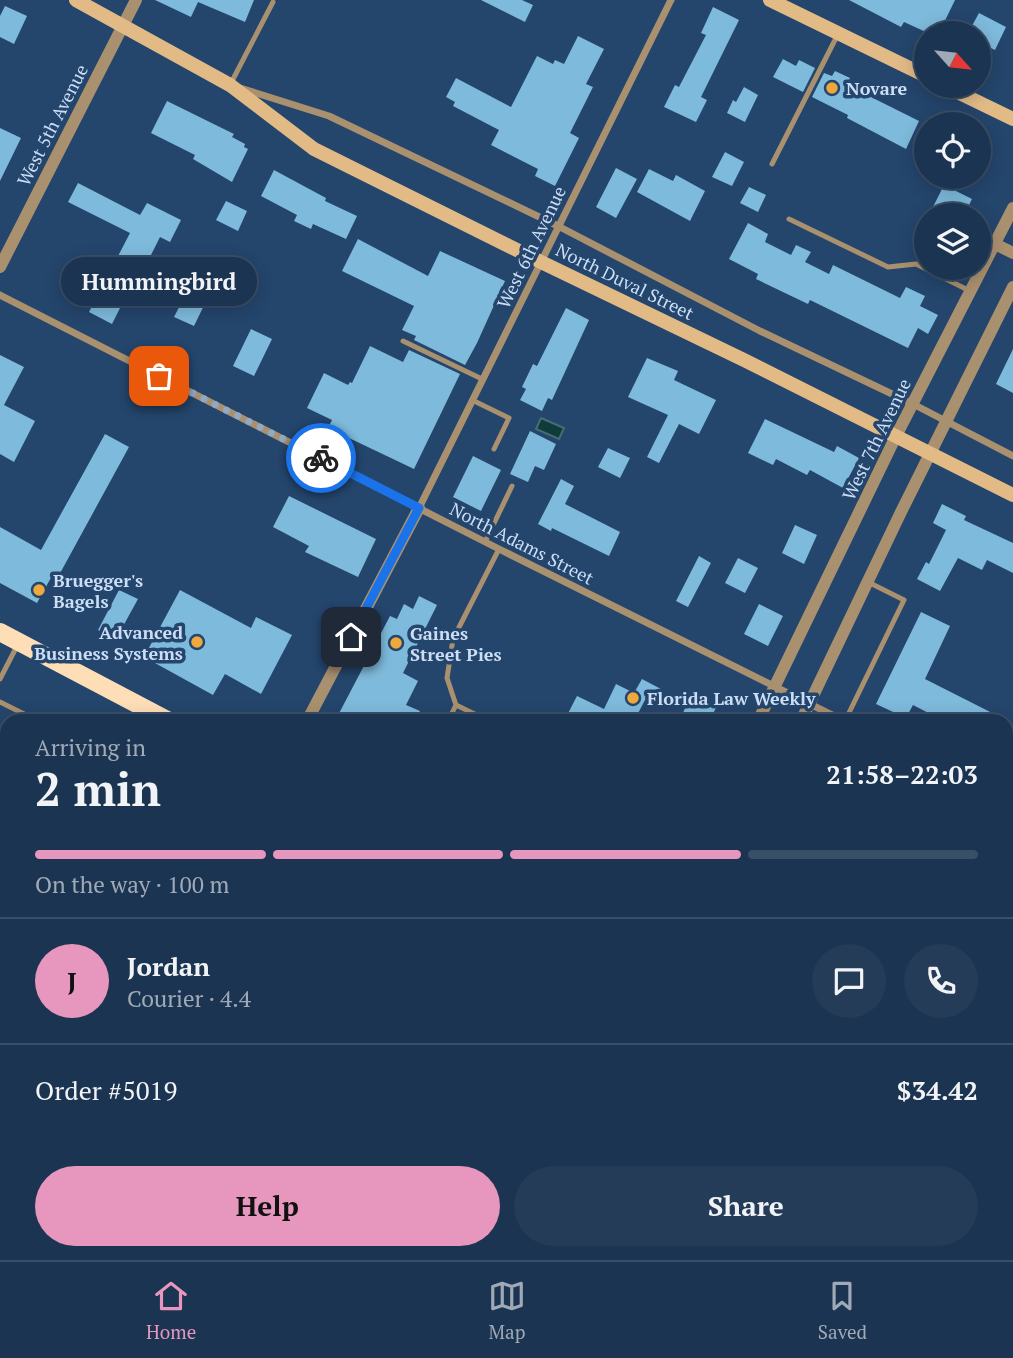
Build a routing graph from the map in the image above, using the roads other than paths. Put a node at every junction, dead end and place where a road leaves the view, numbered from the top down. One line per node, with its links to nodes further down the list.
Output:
1 (76, 0): 6 (main road, North Duval Street)
2 (136, 0): 6 (street, West 5th Avenue)
3 (671, 0): 15 (street, West 6th Avenue)
4 (770, 0): 7 (main road)
5 (273, 2): 9 (lane)
6 (124, 25): 9 (main road, North Duval Street); 19 (street, West 5th Avenue)
7 (838, 33): 8 (main road); 12 (lane)
8 (914, 70)
9 (230, 85): 15 (street, North Duval Street); 18 (main road, North Duval Street)
10 (970, 98): 11 (main road)
11 (1013, 119)
12 (772, 164)
13 (1013, 208): 16 (street, West 7th Avenue)
14 (789, 219): 21 (lane)
15 (558, 226): 18 (street, West 6th Avenue); 26 (street, North Duval Street)
16 (995, 244): 17 (street); 21 (street, West 7th Avenue)
17 (1013, 253)
18 (541, 262): 24 (street, West 6th Avenue); 28 (main road, North Duval Street)
19 (0, 267)
20 (1013, 287): 27 (street)
21 (970, 291): 26 (street, West 7th Avenue)
22 (0, 295): 35 (street, North Adams Street)
23 (403, 341): 24 (lane)
24 (482, 379): 25 (street, West 6th Avenue)
25 (472, 400): 30 (lane); 35 (street, West 6th Avenue)
26 (913, 404): 27 (street, North Duval Street); 28 (street, West 7th Avenue)
27 (946, 421): 31 (street); 32 (street, North Duval Street)
28 (896, 436): 31 (main road, North Duval Street); 42 (street, West 7th Avenue)
29 (1013, 446): 32 (lane)
30 (494, 449)
31 (930, 453): 34 (main road, North Duval Street); 38 (street)
32 (1010, 454)
33 (512, 486): 36 (lane)
34 (1013, 495)
35 (419, 508): 36 (street, North Adams Street); 48 (street)
36 (485, 542): 37 (street, North Adams Street)
37 (499, 549): 42 (street, North Adams Street); 45 (lane)
38 (867, 582): 44 (street); 54 (lane)
39 (0, 632): 40 (main road)
40 (19, 642): 41 (lane); 47 (main road)
41 (0, 679)
42 (774, 686): 44 (street, North Adams Street); 51 (street, West 7th Avenue)
43 (0, 702): 46 (lane)
44 (810, 704): 52 (street); 53 (street, North Adams Street)
45 (456, 705): 49 (lane); 50 (lane)
46 (24, 714)
47 (156, 714)
48 (311, 714)
49 (452, 714)
50 (475, 714)
51 (761, 714)
52 (805, 714)
53 (830, 714)
54 (847, 714)

